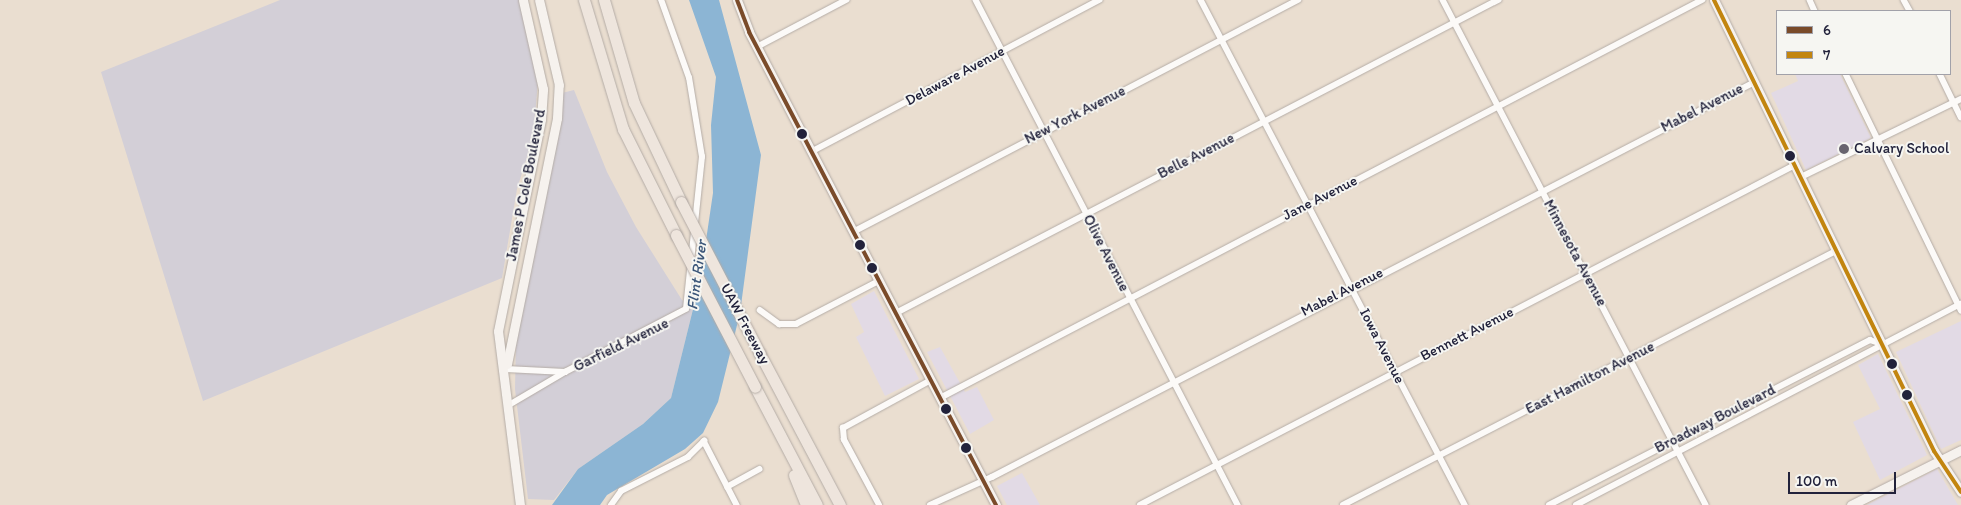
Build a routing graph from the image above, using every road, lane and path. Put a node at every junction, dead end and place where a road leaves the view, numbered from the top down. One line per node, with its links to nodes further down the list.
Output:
1 (523, 0): 47 (street, James P Cole Boulevard)
2 (539, 0): 47 (street, James P Cole Boulevard)
3 (584, 0): 53 (highway, UAW Freeway, bridge)
4 (604, 0): 71 (highway, UAW Freeway, bridge)
5 (661, 0): 49 (street, Garfield Avenue)
6 (736, 0): 18 (street)
7 (846, 0): 18 (street)
8 (976, 0): 19 (street, Olive Avenue)
9 (1099, 0): 19 (street, Delaware Avenue)
10 (1201, 0): 17 (street, Iowa Avenue)
11 (1298, 0): 17 (street, New York Avenue)
12 (1443, 0): 16 (street, Minnesota Avenue)
13 (1498, 0): 16 (street, Belle Avenue)
14 (1702, 0): 25 (street, Jane Avenue)
15 (1714, 0): 22 (street)
16 (1454, 22): 25 (street, Minnesota Avenue); 27 (street, Belle Avenue)
17 (1222, 39): 27 (street, Iowa Avenue); 28 (street, New York Avenue)
18 (757, 47): 30 (street)
19 (1002, 51): 28 (street, Olive Avenue); 30 (street, Delaware Avenue)
20 (1846, 75): 29 (street)
21 (1940, 75): 24 (street)
22 (1755, 82): 31 (street); 33 (street, Mabel Avenue)
23 (1961, 99): 24 (street)
24 (1954, 103): 26 (street); 29 (street)
25 (1498, 106): 33 (street, Minnesota Avenue); 34 (street, Jane Avenue)
26 (1961, 116)
27 (1264, 121): 34 (street, Iowa Avenue); 35 (street, Belle Avenue)
28 (1044, 131): 35 (street, Olive Avenue); 36 (street, New York Avenue)
29 (1878, 140): 32 (street); 42 (street)
30 (811, 152): 36 (street)
31 (1795, 165): 32 (street); 38 (street, Bennett Avenue)
32 (1801, 177): 37 (street)
33 (1542, 190): 38 (street, Minnesota Avenue); 40 (street, Mabel Avenue)
34 (1308, 204): 40 (street, Iowa Avenue); 41 (street, Jane Avenue)
35 (1086, 212): 41 (street, Olive Avenue); 44 (street, Belle Avenue)
36 (854, 232): 39 (street)
37 (1836, 251): 45 (street); 46 (street, East Hamilton Avenue)
38 (1586, 273): 46 (street, Minnesota Avenue); 48 (street, Bennett Avenue)
39 (879, 281): 43 (street); 44 (street)
40 (1352, 287): 48 (street, Iowa Avenue); 51 (street, Mabel Avenue)
41 (1129, 296): 51 (street, Olive Avenue); 52 (street, Jane Avenue)
42 (1960, 307): 45 (street, Broadway Boulevard)
43 (760, 310)
44 (896, 313): 50 (street)
45 (1882, 344): 55 (street, Broadway Boulevard); 57 (street, Broadway Boulevard); 59 (street)
46 (1629, 358): 55 (street, Minnesota Avenue); 58 (street, East Hamilton Avenue)
47 (506, 370): 49 (street, Garfield Avenue); 54 (street, James P Cole Boulevard)
48 (1395, 371): 58 (street, Iowa Avenue); 60 (street, Bennett Avenue)
49 (565, 372): 54 (street)
50 (931, 380): 52 (street); 72 (street)
51 (1173, 380): 60 (street, Olive Avenue); 62 (street, Mabel Avenue)
52 (940, 398): 62 (street)
53 (764, 404): 69 (highway); 70 (highway, UAW Freeway)
54 (509, 405): 66 (street, James P Cole Boulevard)
55 (1674, 441): 57 (street, Minnesota Avenue); 79 (street, Broadway Boulevard)
56 (1961, 450): 59 (street)
57 (1679, 452): 80 (street, Broadway Boulevard); 81 (street, Minnesota Avenue)
58 (1439, 455): 77 (street, East Hamilton Avenue); 78 (street, Iowa Avenue)
59 (1941, 458): 64 (street); 65 (street)
60 (1217, 464): 75 (street, Bennett Avenue); 76 (street, Olive Avenue)
61 (759, 469): 63 (street)
62 (983, 480): 73 (street, Mabel Avenue); 74 (street)
63 (727, 487): 67 (street); 68 (street)
64 (1961, 492)
65 (1867, 501): 82 (street)
66 (520, 505)
67 (612, 505)
68 (737, 505)
69 (806, 505)
70 (817, 505)
71 (840, 505)
72 (879, 505)
73 (930, 505)
74 (996, 505)
75 (1140, 505)
76 (1238, 505)
77 (1343, 505)
78 (1465, 505)
79 (1549, 505)
80 (1576, 505)
81 (1706, 505)
82 (1851, 505)

